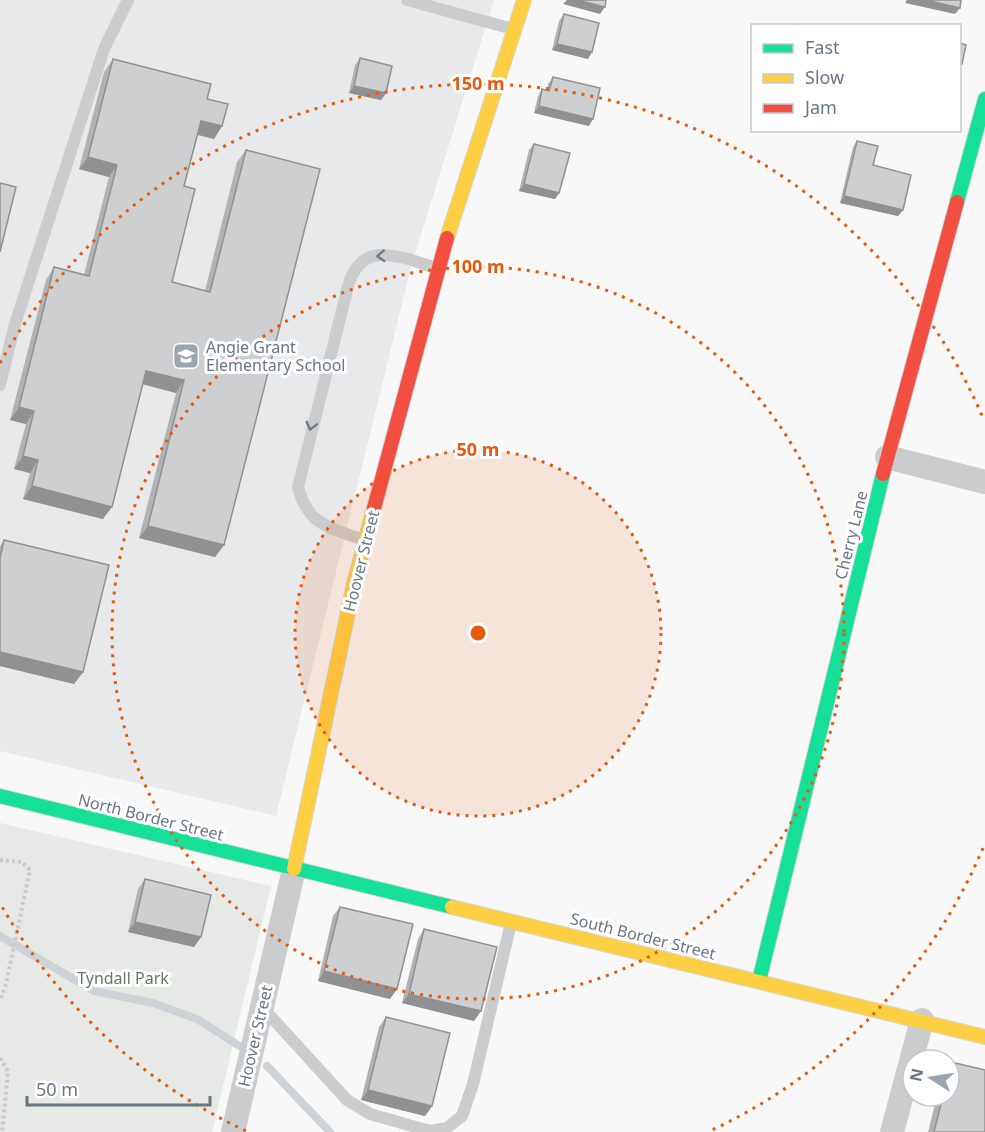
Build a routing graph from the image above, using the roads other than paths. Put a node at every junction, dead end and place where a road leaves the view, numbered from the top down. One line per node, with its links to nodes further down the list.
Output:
1 (128, 0): 7 (lane)
2 (407, 0): 4 (lane)
3 (524, 0): 4 (street, Hoover Street)
4 (514, 29): 6 (street, Hoover Street)
5 (985, 99): 8 (street, Cherry Lane)
6 (438, 268): 10 (street, Hoover Street); 10 (lane, one-way to 10)
7 (0, 385)
8 (887, 457): 9 (street); 14 (street, Cherry Lane)
9 (985, 482)
10 (366, 540): 12 (street, Hoover Street)
11 (0, 796): 12 (street, North Border Street)
12 (294, 869): 13 (street, South Border Street); 15 (street, Hoover Street)
13 (511, 921): 14 (street, South Border Street); 15 (lane)
14 (759, 981): 16 (street, South Border Street)
15 (262, 1007): 18 (street, Hoover Street)
16 (922, 1020): 17 (street, South Border Street); 19 (street)
17 (985, 1037)
18 (233, 1132)
19 (892, 1132)

